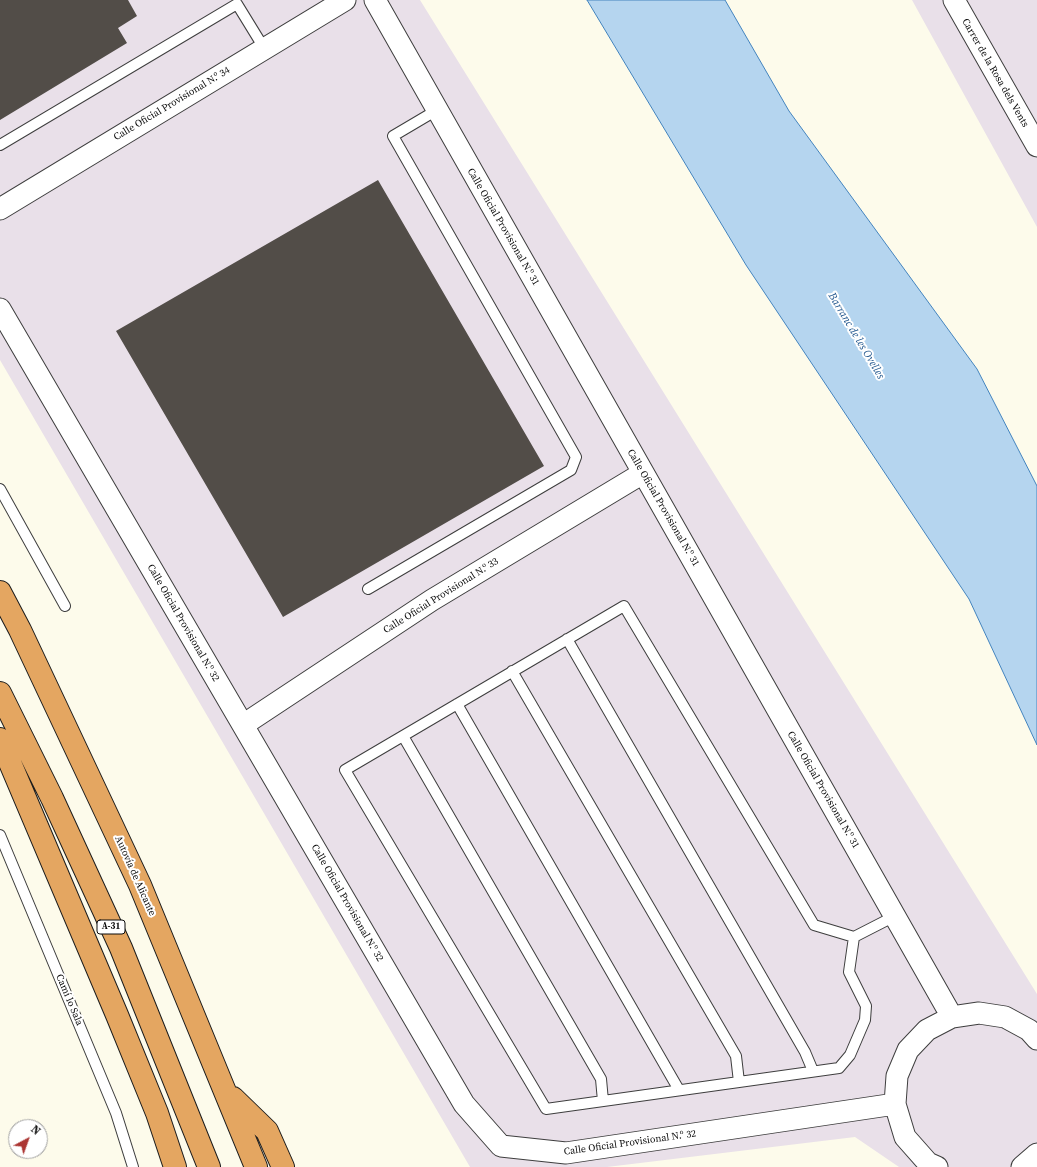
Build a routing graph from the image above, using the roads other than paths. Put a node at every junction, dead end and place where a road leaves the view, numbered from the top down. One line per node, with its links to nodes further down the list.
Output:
1 (345, 0): 4 (street, Calle Oficial Provisional N.º 34)
2 (375, 0): 5 (street, Calle Oficial Provisional N.º 31)
3 (954, 0): 7 (street, Carrer de la Rosa dels Vents)
4 (264, 48): 6 (lane); 8 (street, Calle Oficial Provisional N.º 34)
5 (437, 110): 10 (street, Calle Oficial Provisional N.º 31); 12 (lane)
6 (0, 145)
7 (1037, 146)
8 (0, 209)
9 (0, 309): 19 (street, Calle Oficial Provisional N.º 32)
10 (643, 473): 19 (street, Calle Oficial Provisional N.º 33); 23 (street, Calle Oficial Provisional N.º 31)
11 (0, 489): 14 (lane)
12 (368, 589)
13 (0, 592): 30 (highway, Autovía de Alicante)
14 (65, 606)
15 (567, 639): 16 (lane); 24 (lane); 27 (lane)
16 (512, 671): 18 (lane); 28 (lane)
17 (0, 693): 36 (highway, A-31)
18 (458, 704): 20 (lane); 29 (lane)
19 (243, 724): 32 (street, Calle Oficial Provisional N.º 32)
20 (403, 736): 31 (lane); 31 (lane)
21 (0, 738): 35 (highway)
22 (0, 835): 34 (lane, Camí lo Sala)
23 (895, 916): 24 (lane); 25 (street, Calle Oficial Provisional N.º 31)
24 (854, 937): 27 (lane)
25 (952, 1017): 26 (street); 32 (street)
26 (1037, 1039)
27 (813, 1071): 28 (lane)
28 (739, 1082): 29 (lane)
29 (679, 1090): 31 (lane)
30 (226, 1091): 37 (highway, Autovía de Alicante); 38 (highway)
31 (603, 1101)
32 (895, 1104): 39 (street)
33 (1037, 1154): 40 (street)
34 (132, 1167)
35 (175, 1167)
36 (209, 1167)
37 (256, 1167)
38 (283, 1167)
39 (937, 1167)
40 (1022, 1167)

